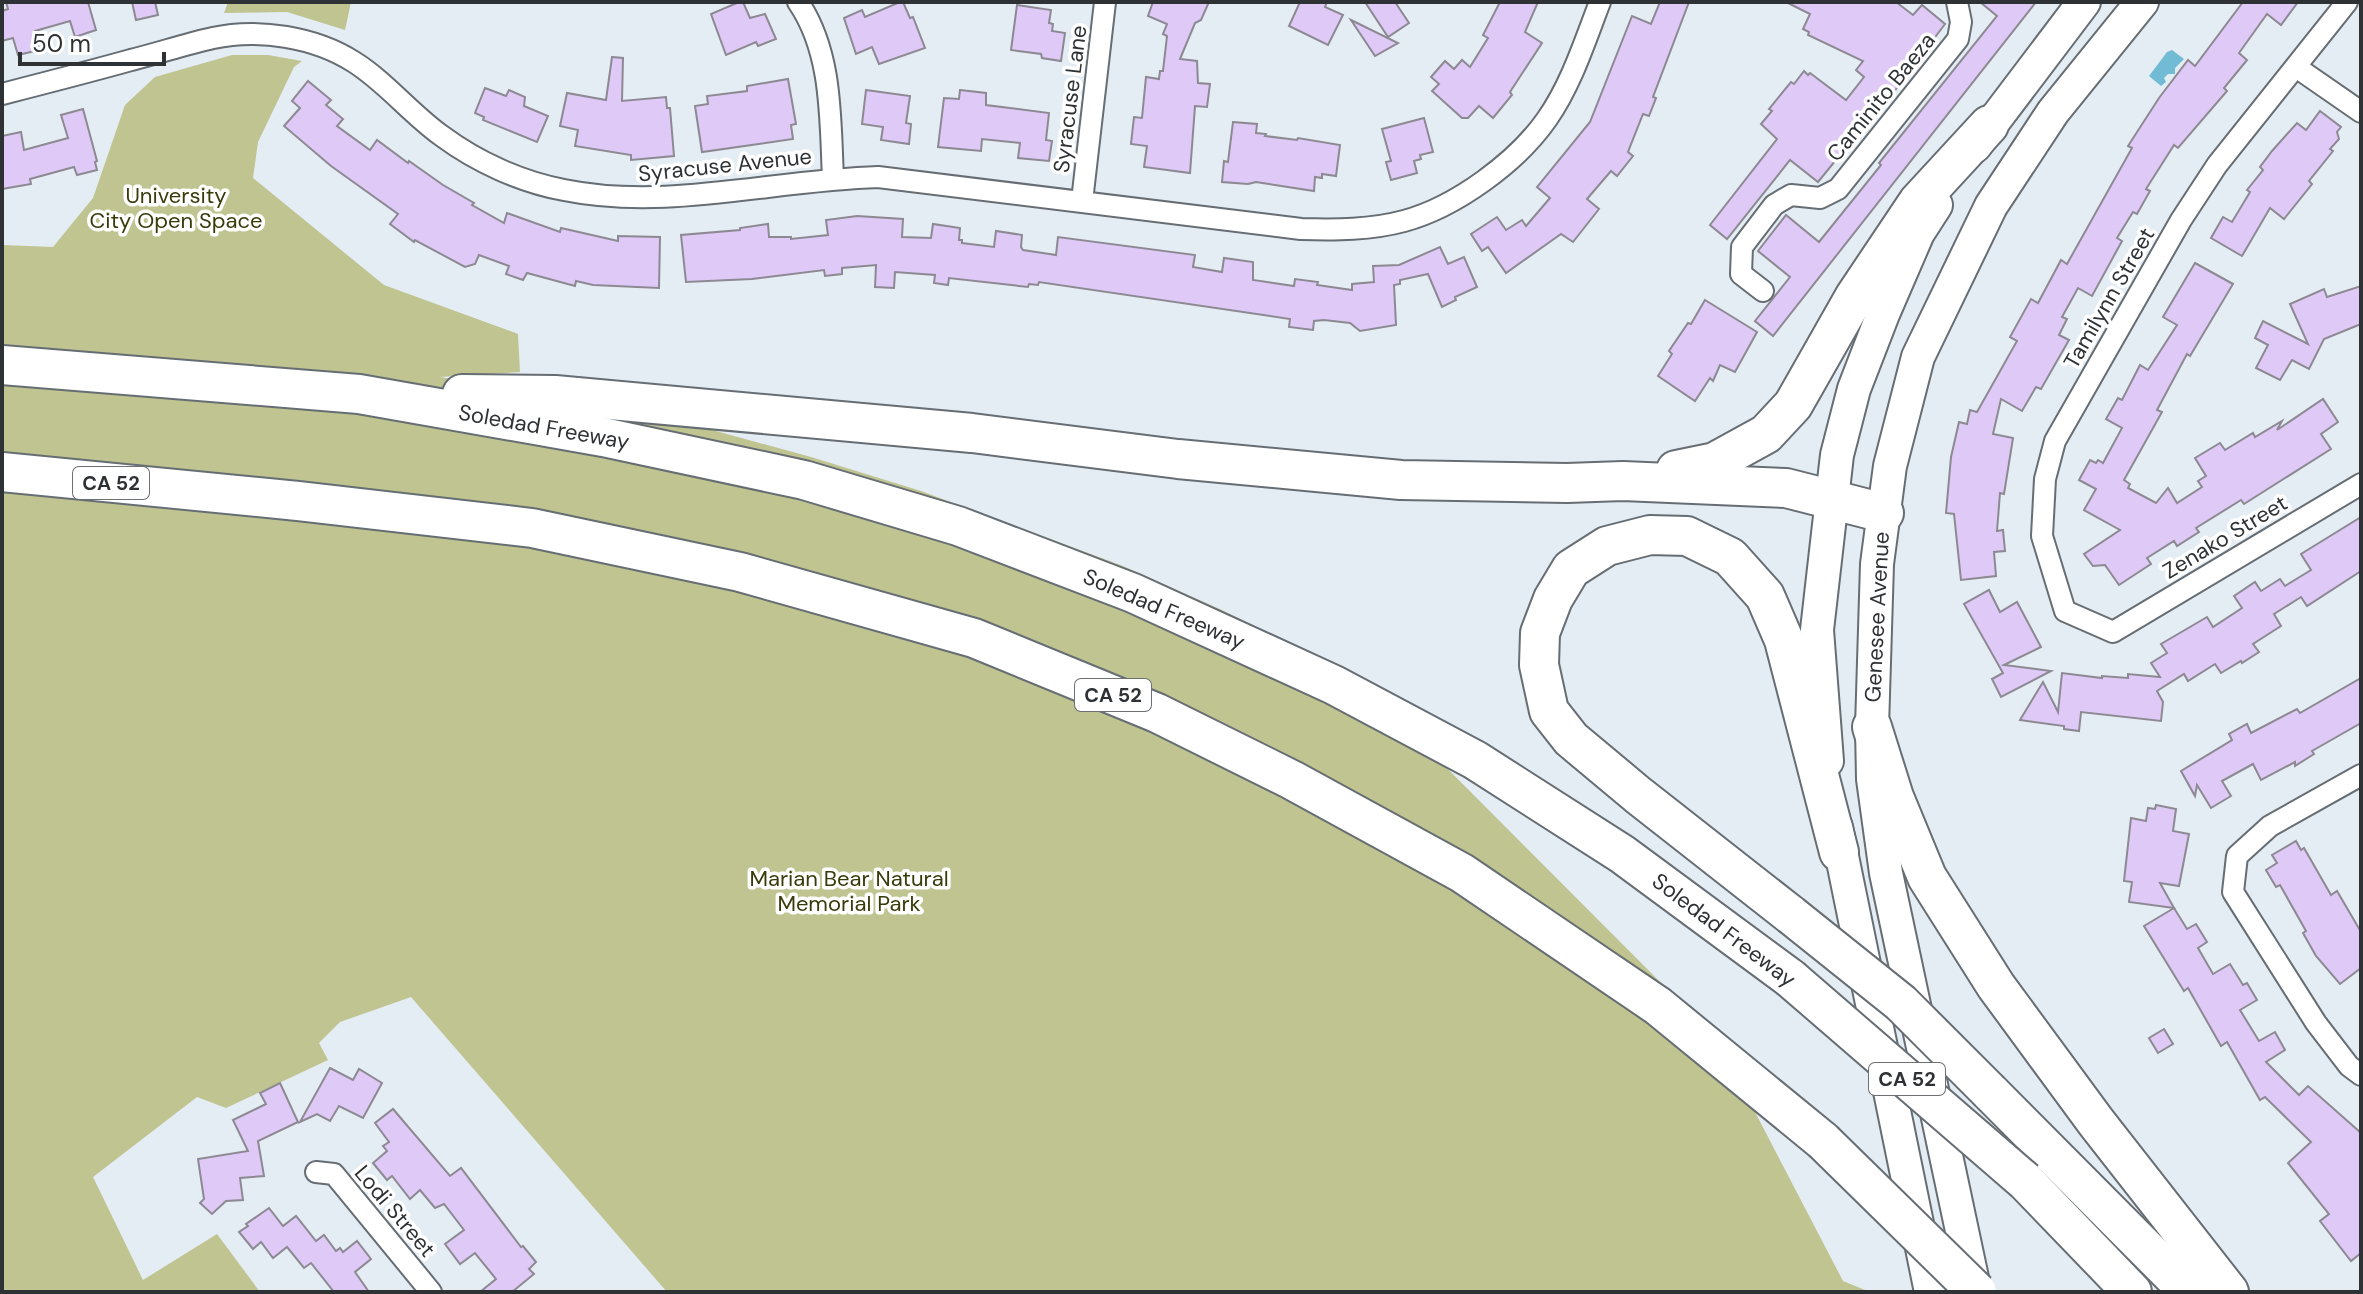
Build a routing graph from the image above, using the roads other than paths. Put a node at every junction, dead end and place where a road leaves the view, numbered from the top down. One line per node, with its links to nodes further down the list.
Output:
1 (798, 2): 12 (street)
2 (1105, 2): 13 (street, Syracuse Lane)
3 (1600, 2): 13 (street, Syracuse Avenue)
4 (1957, 2): 14 (street, Caminito Baeza)
5 (2084, 2): 11 (main road)
6 (2347, 2): 8 (street, Tamilynn Street)
7 (2129, 7): 21 (main road, Genesee Avenue)
8 (2296, 67): 10 (street); 22 (street, Tamilynn Street)
9 (2, 94): 12 (street, Syracuse Avenue)
10 (2361, 112)
11 (1989, 125): 18 (highway); 20 (main road)
12 (833, 178): 13 (street, Syracuse Avenue)
13 (1082, 201)
14 (1763, 291)
15 (2, 365): 16 (highway, Soledad Freeway / CA 52)
16 (359, 394): 18 (highway); 31 (highway, Soledad Freeway / CA 52, bridge)
17 (2, 472): 30 (highway, CA 52, bridge)
18 (1623, 481): 20 (highway)
19 (2361, 484): 22 (street, Zenako Street)
20 (1832, 500): 21 (highway); 25 (main road)
21 (1884, 513): 23 (main road, Genesee Avenue)
22 (2113, 632)
23 (1872, 727): 30 (main road, Genesee Avenue); 33 (highway)
24 (2361, 775): 26 (street)
25 (1839, 852): 29 (main road); 32 (highway, bridge)
26 (2361, 1075)
27 (316, 1172): 28 (street, Lodi Street)
28 (431, 1292)
29 (1931, 1292)
30 (1976, 1292)
31 (2132, 1292)
32 (2189, 1292)
33 (2229, 1292)

